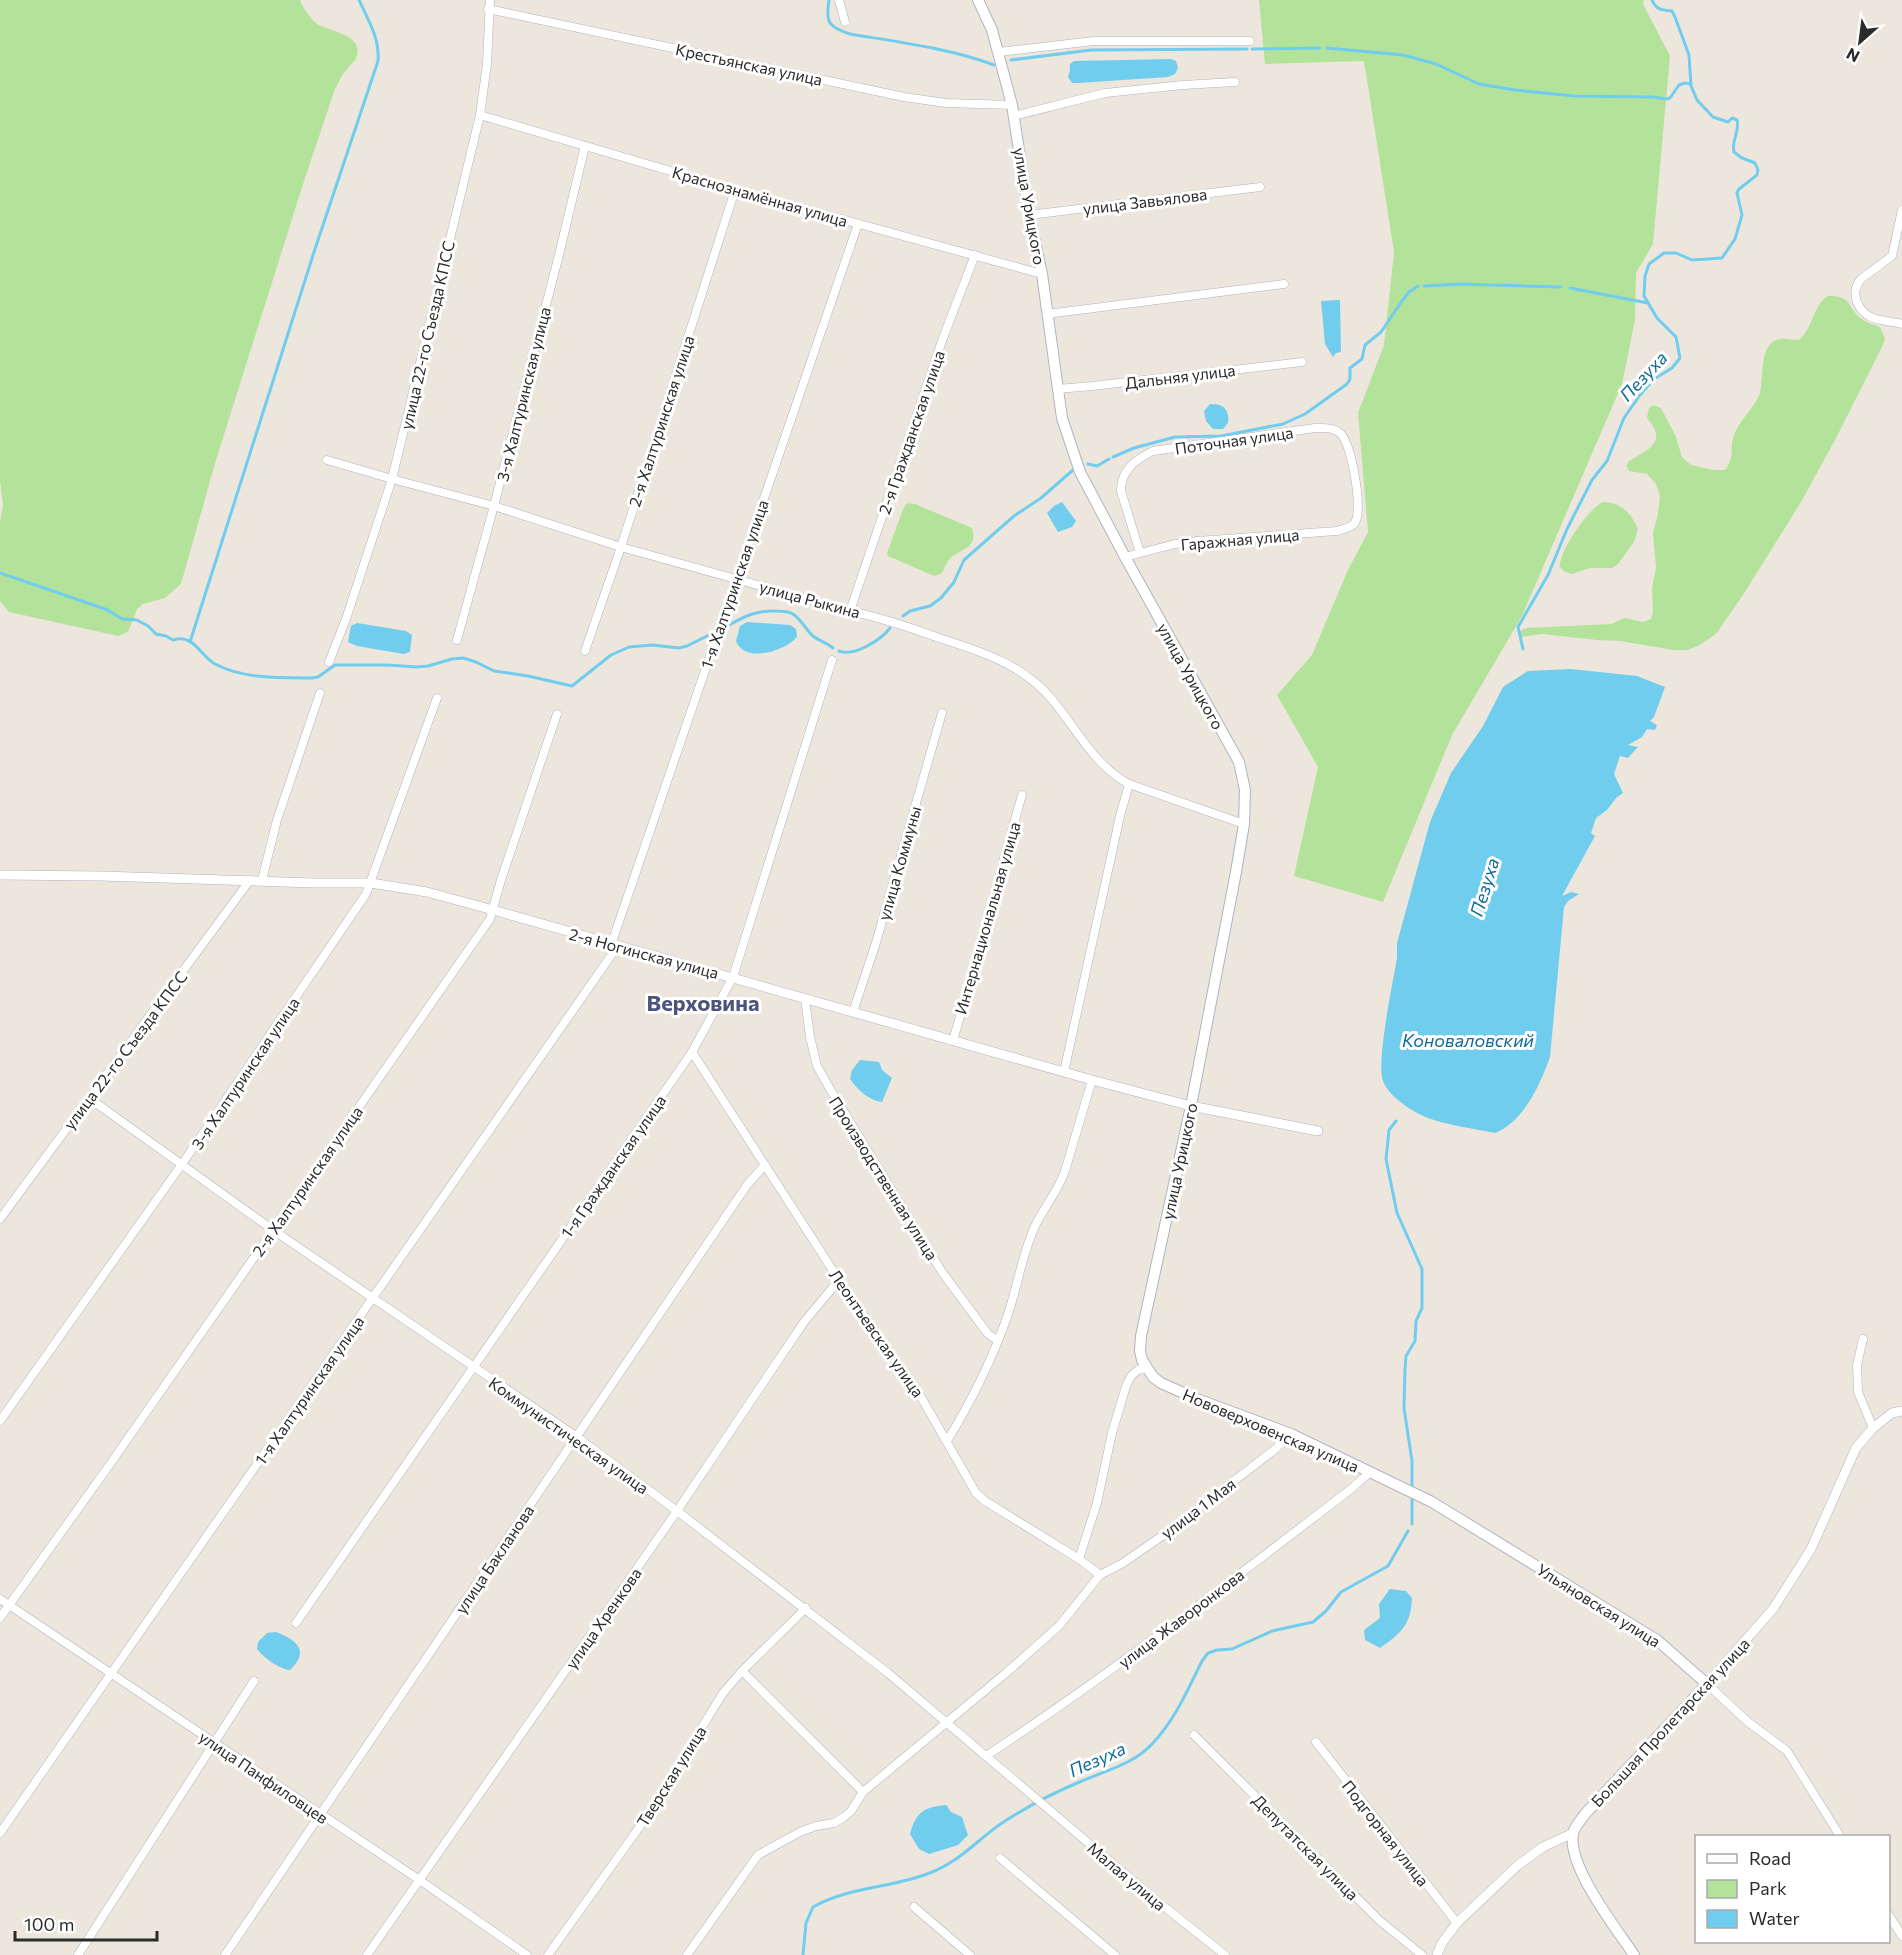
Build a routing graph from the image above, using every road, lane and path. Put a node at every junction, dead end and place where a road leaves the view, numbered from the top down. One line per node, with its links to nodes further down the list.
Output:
1 (490, 0): 4 (street, улица 22-го Съезда КПСС)
2 (839, 0): 5 (street)
3 (978, 0): 7 (main road, улица Урицкого)
4 (488, 9): 9 (street, Крестьянская улица); 10 (street, улица 22-го Съезда КПСС)
5 (845, 22)
6 (1250, 41): 7 (street)
7 (999, 52): 9 (main road, улица Урицкого)
8 (1235, 82): 9 (street, Крестьянская улица)
9 (1013, 110): 15 (main road, улица Урицкого)
10 (480, 115): 11 (street, Краснознамённая улица); 25 (street, улица 22-го Съезда КПСС)
11 (585, 146): 13 (street, Краснознамённая улица); 26 (street, 3-я Халтуринская улица)
12 (1260, 187): 15 (street, улица Завьялова)
13 (735, 190): 16 (street, Краснознамённая улица); 28 (street, 2-я Халтуринская улица)
14 (1902, 210): 21 (street)
15 (1029, 215): 18 (main road, улица Урицкого)
16 (858, 224): 17 (street, Краснознамённая улица); 31 (street, 1-я Халтуринская улица)
17 (975, 255): 18 (street, Краснознамённая улица); 32 (street, 2-я Гражданская улица)
18 (1042, 274): 20 (main road, улица Урицкого)
19 (1284, 284): 20 (street)
20 (1047, 314): 23 (main road, улица Урицкого)
21 (1900, 323)
22 (1302, 362): 23 (street, Дальняя улица)
23 (1058, 389): 30 (main road, улица Урицкого)
24 (327, 459): 25 (street, улица Рыкина)
25 (392, 479): 26 (street, улица Рыкина); 36 (street, улица 22-го Съезда КПСС)
26 (494, 506): 28 (street, улица Рыкина); 33 (street, 3-я Халтуринская улица)
27 (1355, 523): 29 (street, Гаражная улица); 29 (street, Поточная улица)
28 (621, 547): 31 (street, улица Рыкина); 34 (street, 2-я Халтуринская улица)
29 (1140, 553): 30 (street, Гаражная улица)
30 (1125, 557): 43 (main road, улица Урицкого)
31 (735, 579): 32 (street, улица Рыкина); 49 (street, 1-я Халтуринская улица)
32 (850, 611): 41 (street, улица Рыкина)
33 (457, 640)
34 (585, 651)
35 (832, 660): 50 (street, 1-я Гражданская улица)
36 (329, 662)
37 (320, 693): 46 (street)
38 (437, 698): 47 (street, 3-я Халтуринская улица)
39 (942, 713): 52 (street, улица Коммуны)
40 (557, 714): 48 (street, 2-я Халтуринская улица)
41 (1129, 784): 43 (street, улица Рыкина); 55 (street)
42 (1022, 795): 53 (street, Интернациональная улица)
43 (1244, 824): 58 (main road, улица Урицкого)
44 (0, 875): 45 (street, 2-я Ногинская улица)
45 (250, 880): 46 (street, 2-я Ногинская улица); 57 (street, улица 22-го Съезда КПСС)
46 (262, 880): 47 (street, 2-я Ногинская улица)
47 (371, 883): 48 (street, 2-я Ногинская улица); 60 (street, 3-я Халтуринская улица)
48 (493, 910): 49 (street, 2-я Ногинская улица); 63 (street, 2-я Халтуринская улица)
49 (614, 946): 50 (street, 2-я Ногинская улица); 65 (street, 1-я Халтуринская улица)
50 (733, 977): 51 (street, 2-я Ногинская улица); 54 (street, 1-я Гражданская улица)
51 (805, 999): 52 (street, 2-я Ногинская улица); 67 (street, Производственная улица)
52 (853, 1012): 53 (street, 2-я Ногинская улица)
53 (953, 1041): 55 (street, 2-я Ногинская улица)
54 (692, 1052): 61 (street, Леонтьевская улица); 68 (street, 1-я Гражданская улица)
55 (1064, 1072): 56 (street, 2-я Ногинская улица)
56 (1092, 1080): 58 (street, 2-я Ногинская улица); 67 (street)
57 (88, 1098): 60 (street, Коммунистическая улица); 62 (street, улица 22-го Съезда КПСС)
58 (1191, 1106): 59 (street, 2-я Ногинская улица); 69 (main road, улица Урицкого)
59 (1318, 1131)
60 (182, 1164): 63 (street, Коммунистическая улица); 71 (street, 3-я Халтуринская улица)
61 (765, 1166): 64 (street, Леонтьевская улица); 74 (street, улица Бакланова)
62 (0, 1219)
63 (273, 1230): 65 (street, Коммунистическая улица); 82 (street, 2-я Халтуринская улица)
64 (839, 1280): 75 (street, Леонтьевская улица); 78 (street, улица Хренкова)
65 (373, 1298): 68 (street, Коммунистическая улица); 87 (street, 1-я Халтуринская улица)
66 (1863, 1339): 72 (street)
67 (997, 1340): 75 (street)
68 (474, 1368): 74 (street, Коммунистическая улица); 85 (street, 1-я Гражданская улица)
69 (1146, 1368): 73 (main road, Нововерховенская улица); 79 (street)
70 (1902, 1411): 72 (street, Большая Пролетарская улица)
71 (0, 1420)
72 (1873, 1428): 89 (street, Большая Пролетарская улица)
73 (1291, 1434): 76 (main road, Нововерховенская улица); 80 (street, улица 1 Мая)
74 (577, 1437): 78 (street, Коммунистическая улица); 97 (street, улица Бакланова)
75 (947, 1441): 79 (street, Леонтьевская улица)
76 (1370, 1472): 77 (main road, Нововерховенская улица); 94 (street, улица Жаворонкова)
77 (1432, 1502): 89 (main road, Ульяновская улица)
78 (677, 1511): 83 (street, Коммунистическая улица); 102 (street, улица Хренкова)
79 (1078, 1559): 80 (street, Леонтьевская улица)
80 (1100, 1575): 90 (street)
81 (0, 1599): 82 (street, улица Панфиловцев)
82 (9, 1606): 84 (street, 2-я Халтуринская улица); 87 (street, улица Панфиловцев)
83 (806, 1608): 86 (street, Тверская улица); 90 (street, Коммунистическая улица)
84 (0, 1618)
85 (296, 1623)
86 (742, 1671): 95 (street); 111 (street, Тверская улица)
87 (111, 1674): 93 (street, улица Панфиловцев); 98 (street, 1-я Халтуринская улица)
88 (254, 1681): 93 (street)
89 (1707, 1684): 99 (main road, Большая Пролетарская улица); 100 (street, Ульяновская улица)
90 (947, 1723): 94 (street, Коммунистическая улица); 95 (street)
91 (1194, 1735): 116 (street, Депутатская улица)
92 (1316, 1742): 105 (street, Подгорная улица)
93 (214, 1743): 97 (street, улица Панфиловцев); 107 (street)
94 (986, 1756): 96 (street, Коммунистическая улица)
95 (863, 1792): 112 (street)
96 (1031, 1795): 115 (street, Малая улица)
97 (321, 1815): 102 (street, улица Панфиловцев); 108 (street, улица Бакланова)
98 (0, 1833)
99 (1573, 1833): 105 (street, Большая Пролетарская улица); 118 (main road)
100 (1839, 1835)
101 (1000, 1858): 114 (street)
102 (421, 1881): 109 (street, улица Хренкова); 110 (street, улица Панфиловцев)
103 (914, 1907): 113 (street)
104 (1890, 1917): 106 (street)
105 (1457, 1923): 117 (street, Большая Пролетарская улица)
106 (1902, 1936)
107 (78, 1955)
108 (225, 1955)
109 (367, 1955)
110 (527, 1955)
111 (548, 1955)
112 (687, 1955)
113 (970, 1955)
114 (1115, 1955)
115 (1225, 1955)
116 (1422, 1955)
117 (1437, 1955)
118 (1634, 1955)

